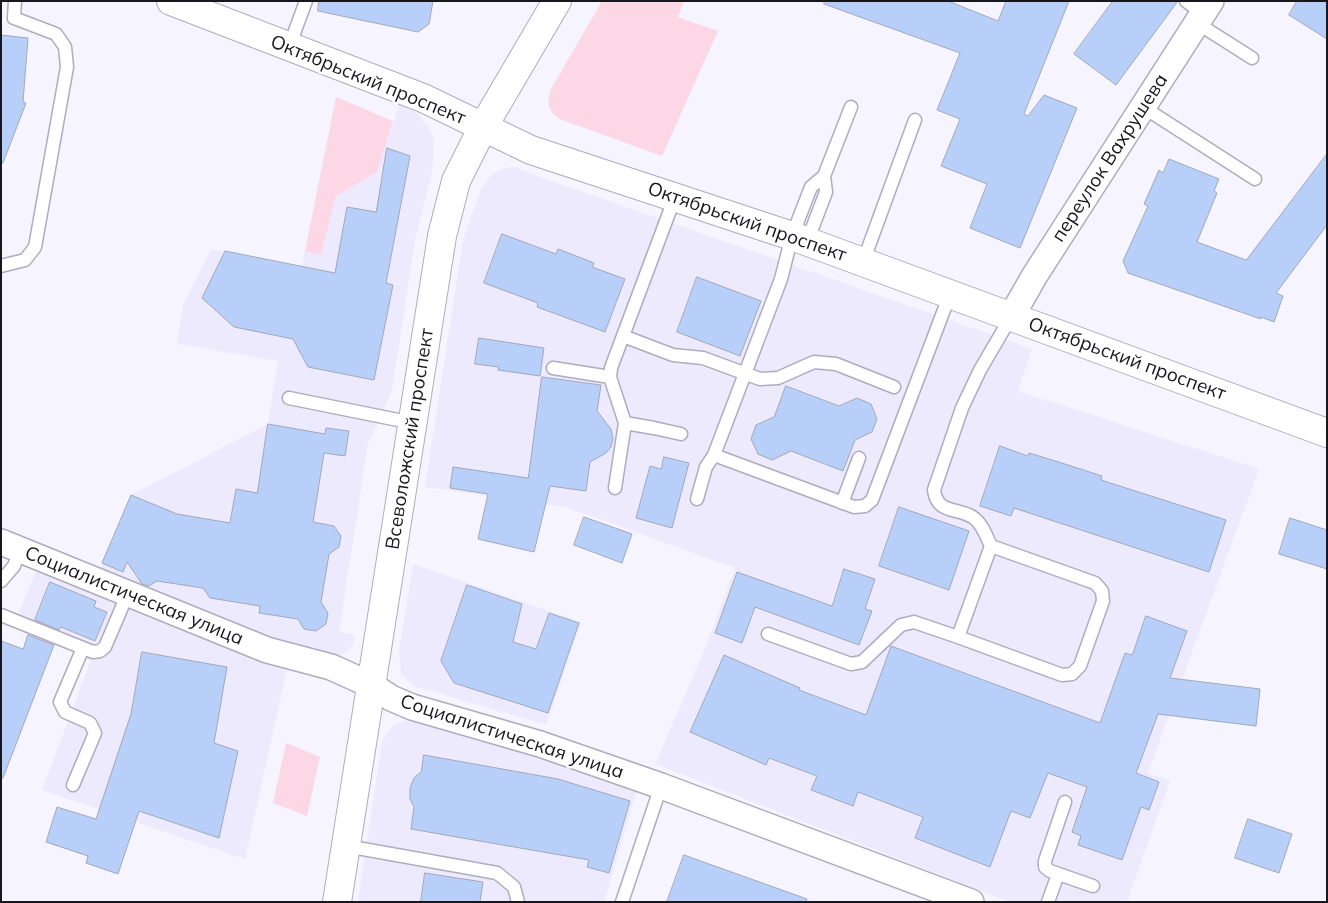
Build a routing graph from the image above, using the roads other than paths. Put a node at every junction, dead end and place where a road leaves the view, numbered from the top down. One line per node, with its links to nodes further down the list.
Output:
1 (15, 1): 16 (lane)
2 (171, 1): 6 (street, Октябрьский проспект)
3 (306, 1): 6 (lane)
4 (557, 1): 11 (street, Всеволожский проспект)
5 (1200, 10): 7 (lane); 9 (street, переулок Вахрушева)
6 (289, 47): 11 (street, Октябрьский проспект)
7 (1252, 58)
8 (851, 106): 14 (lane)
9 (1143, 106): 12 (lane); 18 (street, переулок Вахрушева)
10 (915, 120): 15 (lane)
11 (483, 127): 13 (street, Октябрьский проспект); 25 (street, Всеволожский проспект)
12 (1255, 179)
13 (675, 197): 14 (street, Октябрьский проспект); 19 (lane)
14 (800, 239): 15 (street, Октябрьский проспект); 21 (lane)
15 (863, 262): 17 (street, Октябрьский проспект)
16 (1, 266)
17 (950, 294): 18 (street, Октябрьский проспект); 33 (lane)
18 (1011, 317): 27 (street, Октябрьский проспект); 35 (lane)
19 (623, 336): 21 (lane); 22 (lane)
20 (553, 368): 22 (lane)
21 (745, 374): 23 (lane); 29 (lane)
22 (610, 377): 26 (lane)
23 (894, 387)
24 (289, 398): 25 (lane)
25 (412, 423): 42 (street, Всеволожский проспект)
26 (625, 423): 28 (lane); 31 (lane)
27 (1327, 433)
28 (682, 434)
29 (714, 455): 32 (lane); 33 (lane)
30 (859, 458): 33 (lane)
31 (616, 488)
32 (697, 499)
33 (842, 503)
34 (10, 546): 36 (lane); 37 (street, Социалистическая улица)
35 (991, 546): 40 (lane); 40 (lane)
36 (1, 581)
37 (128, 593): 41 (lane); 42 (street, Социалистическая улица)
38 (1, 615): 41 (lane)
39 (768, 634): 40 (lane)
40 (958, 637)
41 (82, 648): 43 (lane)
42 (371, 685): 44 (street, Социалистическая улица); 46 (street, Всеволожский проспект)
43 (73, 785)
44 (661, 786): 51 (lane); 52 (street, Социалистическая улица)
45 (1065, 802): 47 (lane)
46 (346, 846): 49 (street, Всеволожский проспект); 50 (lane)
47 (1058, 874): 48 (lane); 53 (lane)
48 (1093, 886)
49 (337, 902)
50 (518, 902)
51 (622, 902)
52 (971, 902)
53 (1048, 902)

